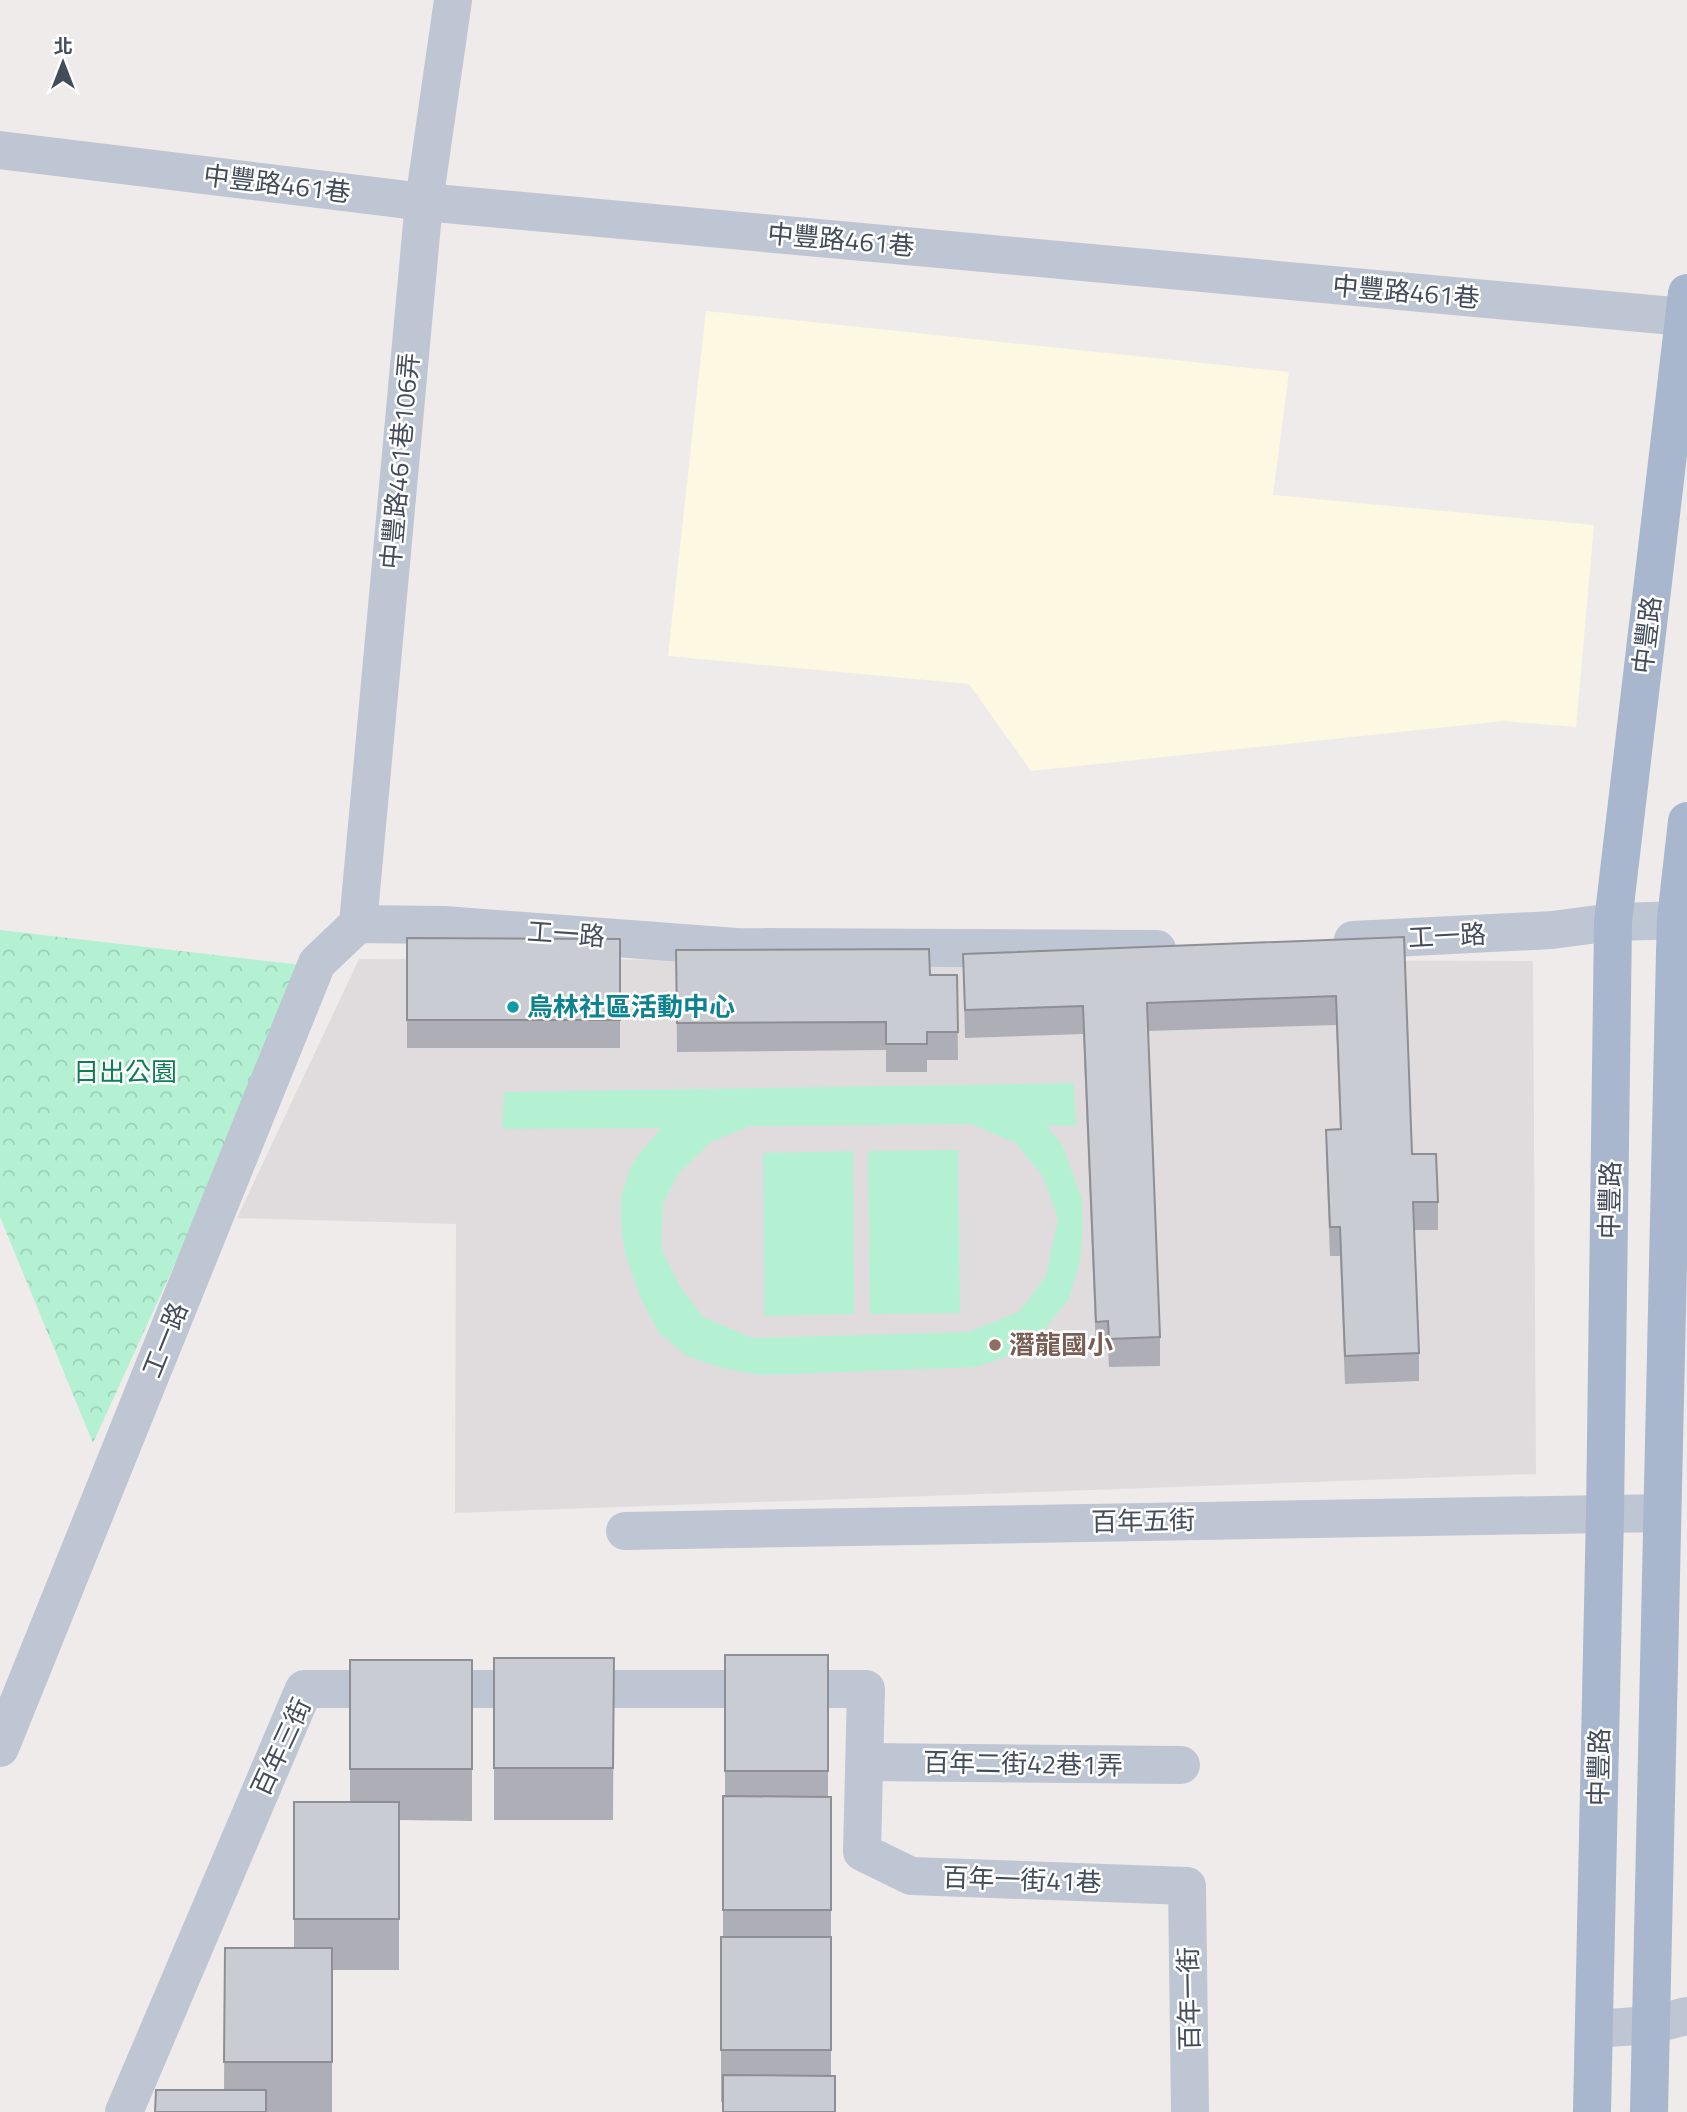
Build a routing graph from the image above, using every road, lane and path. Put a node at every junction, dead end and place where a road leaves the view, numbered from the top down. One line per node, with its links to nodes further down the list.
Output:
1 (453, 0): 3 (street, 中豐路461巷106弄)
2 (0, 150): 3 (street, 中豐路461巷)
3 (424, 202): 4 (street, 中豐路461巷); 8 (street, 中豐路461巷106弄)
4 (1686, 305): 7 (main road, 中豐路)
5 (1687, 821): 6 (main road)
6 (1682, 919): 7 (street, 工一路); 12 (main road)
7 (1613, 922): 9 (street, 工一路); 11 (main road, 中豐路)
8 (358, 924): 10 (street, 工一路); 14 (street, 工一路)
9 (1318, 942)
10 (1194, 948)
11 (1605, 1513): 12 (street, 百年五街); 13 (street, 百年五街); 19 (main road, 中豐路)
12 (1662, 1513): 18 (main road)
13 (625, 1531)
14 (0, 1748)
15 (865, 1762): 16 (street, 百年二街42巷1弄); 17 (street, 百年一街41巷); 20 (street, 百年三街)
16 (1181, 1765)
17 (1187, 1886): 21 (street, 百年一街)
18 (1669, 2020): 19 (street); 23 (main road)
19 (1594, 2029): 22 (main road, 中豐路)
20 (124, 2112)
21 (1190, 2112)
22 (1592, 2112)
23 (1649, 2112)

